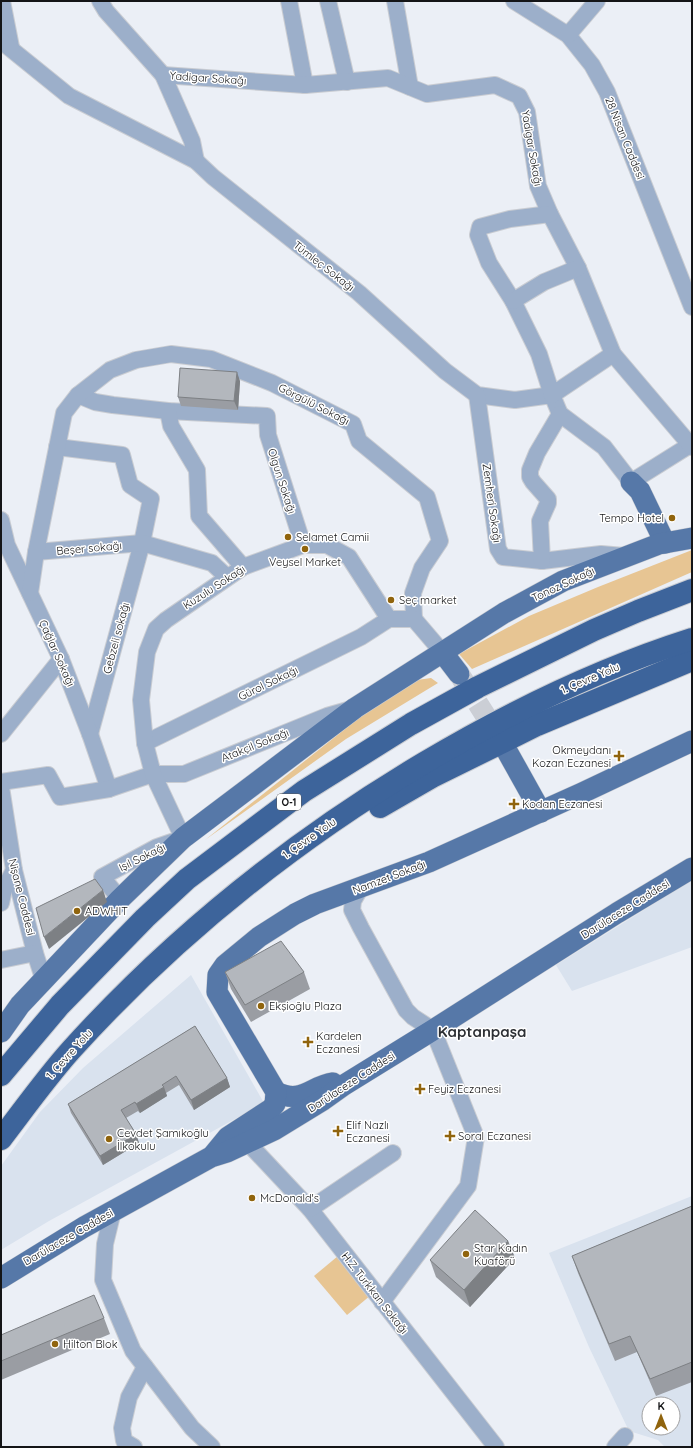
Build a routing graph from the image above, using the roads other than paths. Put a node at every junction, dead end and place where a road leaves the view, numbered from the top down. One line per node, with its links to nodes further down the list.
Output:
1 (2, 1): 9 (street)
2 (100, 1): 10 (street)
3 (289, 1): 12 (street)
4 (328, 1): 11 (street)
5 (395, 1): 13 (street)
6 (514, 1): 8 (street, 28 Nisan Caddesi)
7 (597, 1): 8 (street)
8 (568, 35): 18 (street, 28 Nisan Caddesi)
9 (6, 44): 14 (street, Tümleç Sokağı)
10 (163, 75): 12 (street, Yadigar Sokağı); 14 (street)
11 (346, 82): 12 (street, Yadigar Sokağı); 13 (street, Yadigar Sokağı)
12 (305, 85)
13 (410, 87): 15 (street, Yadigar Sokağı)
14 (196, 161): 21 (street, Tümleç Sokağı)
15 (550, 214): 16 (street, Yadigar Sokağı); 17 (street)
16 (578, 268): 17 (street); 19 (street, Yadigar Sokağı)
17 (513, 301): 22 (street)
18 (692, 308)
19 (613, 354): 22 (street); 25 (street, Yadigar Sokağı)
20 (78, 395): 23 (street); 26 (street, Görgülü Sokağı); 41 (street, Görgülü Sokağı)
21 (477, 395): 22 (street, Tümleç Sokağı); 35 (street, Zemheri Sokağı)
22 (552, 395): 24 (street)
23 (168, 411): 32 (street, Olgun Sokağı); 36 (street)
24 (560, 414): 27 (street); 35 (street)
25 (691, 446): 27 (street)
26 (57, 447): 30 (street); 33 (street, Görgülü Sokağı)
27 (631, 482): 31 (main road)
28 (1, 520): 39 (street, Çağlar Sokağı)
29 (692, 538): 31 (main road, Tonoz Sokağı)
30 (142, 543): 33 (street, Beşer sokağı); 37 (street, Beşer sokağı); 49 (street, Gebzeli sokağı)
31 (660, 544): 34 (main road, Tonoz Sokağı)
32 (303, 545): 36 (street, Kuzulu Sokağı); 40 (street, Kuzulu Sokağı)
33 (36, 552): 39 (street, Görgülü Sokağı)
34 (628, 556): 35 (street, Zemheri Sokağı); 43 (main road, Tonoz Sokağı)
35 (542, 561)
36 (243, 567): 37 (street, Kuzulu Sokağı)
37 (227, 578): 51 (street, Kuzulu Sokağı)
38 (692, 590): 70 (highway, O-1)
39 (30, 593): 44 (street, Çağlar Sokağı)
40 (389, 619): 41 (street); 51 (street, Gürol Sokağı)
41 (414, 619): 43 (street)
42 (692, 639): 64 (highway, 1. Çevre Yolu)
43 (443, 653): 46 (main road); 47 (main road, Tonoz Sokağı)
44 (61, 659): 48 (street); 49 (street, Çağlar Sokağı)
45 (692, 660): 64 (highway)
46 (459, 674)
47 (355, 708): 53 (street, Atakçil Sokağı); 58 (main road, Tonoz Sokağı)
48 (1, 734)
49 (90, 734): 56 (street, Çağlar Sokağı)
50 (692, 741): 57 (main road, Namzet Sokağı)
51 (145, 743): 53 (street, Kuzulu Sokağı)
52 (503, 744): 57 (main road)
53 (153, 774): 56 (street, Atakçil Sokağı); 58 (street, Kuzulu Sokağı)
54 (1, 782): 56 (street, Atakçil Sokağı)
55 (1, 787): 60 (street, Nişane Caddesi)
56 (109, 789)
57 (541, 812): 61 (main road, Namzet Sokağı)
58 (184, 838): 62 (main road, Tonoz Sokağı); 62 (street, Işıl Sokağı)
59 (692, 868): 68 (main road, Darülaceze Caddesi)
60 (14, 870): 63 (street); 65 (street, Nişane Caddesi)
61 (360, 889): 68 (street); 72 (main road, Namzet Sokağı)
62 (120, 899): 67 (main road, Tonoz Sokağı)
63 (1, 903)
64 (210, 914): 73 (highway, 1. Çevre Yolu)
65 (35, 953): 66 (street); 67 (street, Nişane Caddesi)
66 (1, 960)
67 (44, 981): 69 (main road, Tonoz Sokağı)
68 (433, 1030): 71 (main road, Darülaceze Caddesi); 80 (street)
69 (1, 1032)
70 (1, 1075)
71 (344, 1085): 72 (main road); 74 (main road, Darülaceze Caddesi)
72 (276, 1092): 76 (main road)
73 (1, 1139)
74 (248, 1143): 76 (main road, Darülaceze Caddesi); 77 (street, H.Z. Turkkan Sokağı)
75 (394, 1153): 77 (street)
76 (211, 1157): 78 (main road, Darülaceze Caddesi)
77 (310, 1209): 80 (street, H.Z. Turkkan Sokağı)
78 (113, 1211): 79 (main road, Darülaceze Caddesi); 81 (street)
79 (1, 1278)
80 (382, 1302): 84 (street, H.Z. Turkkan Sokağı)
81 (145, 1367): 82 (street); 83 (street)
82 (134, 1447)
83 (212, 1447)
84 (496, 1447)

